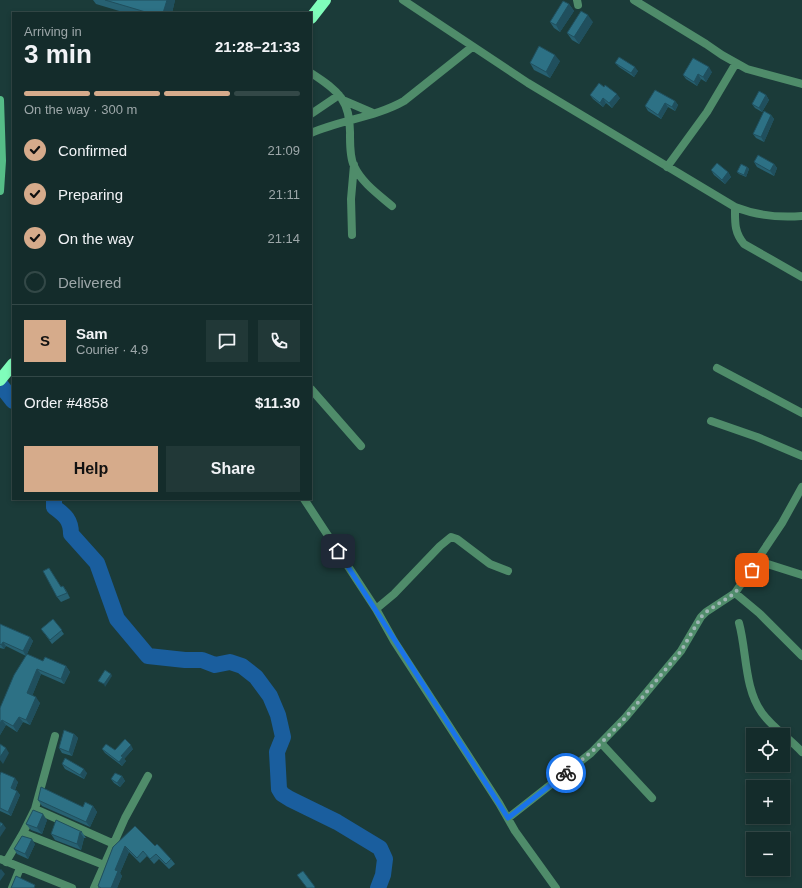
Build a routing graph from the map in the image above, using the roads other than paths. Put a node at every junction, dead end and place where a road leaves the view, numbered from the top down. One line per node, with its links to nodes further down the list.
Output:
1 (325, 0): 4 (highway)
2 (403, 0): 5 (street)
3 (634, 0): 6 (street)
4 (312, 17)
5 (472, 47): 12 (street); 16 (street)
6 (736, 63): 8 (street); 16 (street)
7 (312, 74): 9 (street)
8 (802, 84)
9 (342, 98): 11 (street); 12 (street); 13 (street)
10 (0, 100): 17 (main road)
11 (312, 113)
12 (373, 113): 13 (street)
13 (351, 120): 14 (street); 15 (street)
14 (312, 133)
15 (354, 166): 18 (street); 21 (street)
16 (667, 167): 19 (street)
17 (0, 191)
18 (392, 206)
19 (735, 207): 20 (street); 22 (street)
20 (802, 216)
21 (352, 235)
22 (802, 277)
23 (12, 365): 25 (highway)
24 (717, 368): 27 (street)
25 (0, 380)
26 (312, 390): 29 (street)
27 (802, 414)
28 (711, 421): 30 (street)
29 (361, 446)
30 (802, 456)
31 (802, 487): 33 (street)
32 (305, 500): 37 (street)
33 (758, 561): 35 (street); 36 (street)
34 (508, 571): 37 (street)
35 (802, 575)
36 (735, 593): 39 (street); 41 (street)
37 (376, 609): 46 (street)
38 (739, 623): 42 (street)
39 (802, 656)
40 (55, 736): 45 (street)
41 (601, 743): 44 (street); 46 (street)
42 (802, 752)
43 (148, 776): 48 (street)
44 (652, 798)
45 (34, 809): 47 (street); 48 (street)
46 (508, 818): 55 (street)
47 (23, 833): 49 (street); 50 (street)
48 (114, 844): 50 (street)
49 (3, 860): 51 (street)
50 (104, 866): 54 (street)
51 (20, 868): 52 (street); 53 (street)
52 (12, 888)
53 (72, 888)
54 (94, 888)
55 (556, 888)

